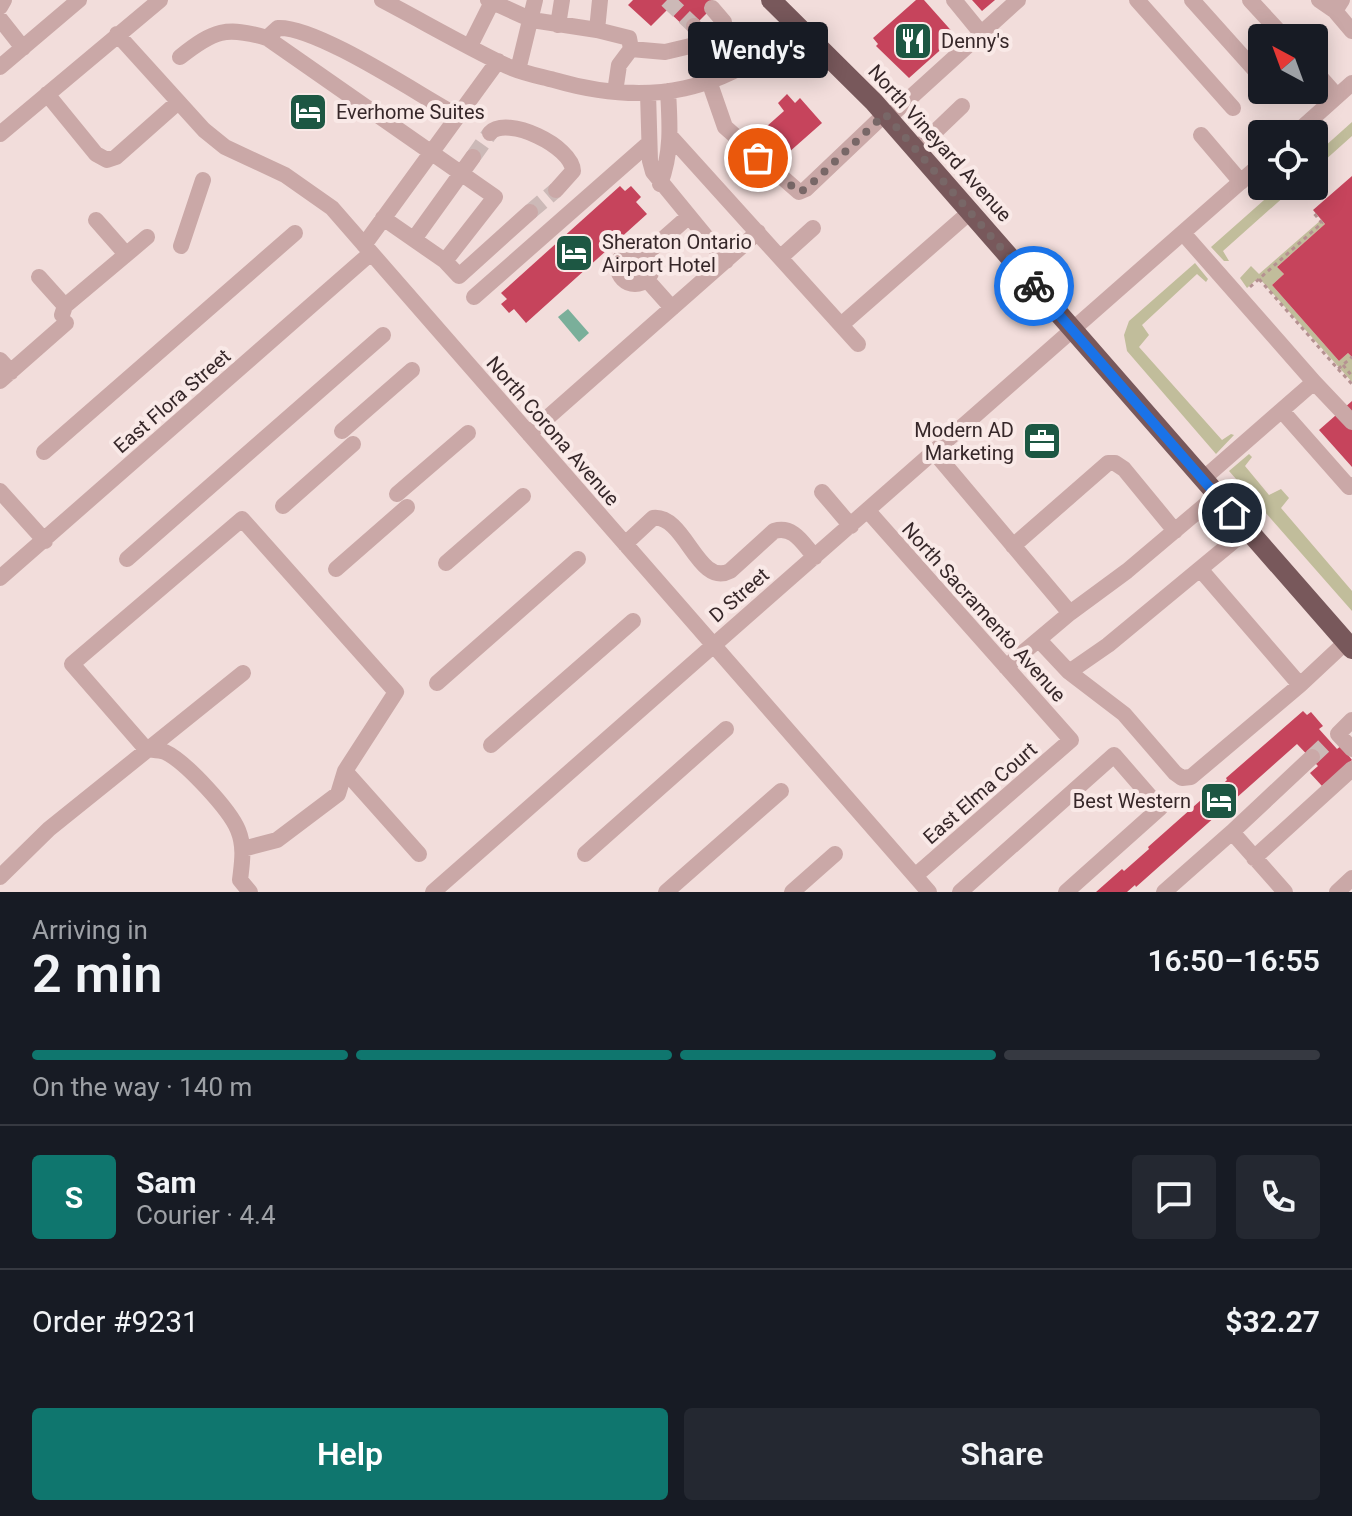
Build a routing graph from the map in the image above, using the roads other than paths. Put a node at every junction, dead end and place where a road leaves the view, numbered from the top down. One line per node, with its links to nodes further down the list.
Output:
1 (4, 0): 17 (street)
2 (79, 0): 32 (street)
3 (160, 0): 28 (street)
4 (382, 0): 31 (street)
5 (535, 0): 20 (street)
6 (562, 0): 22 (street)
7 (600, 0): 25 (street)
8 (771, 0): 24 (main road, North Vineyard Avenue)
9 (954, 0): 27 (street)
10 (1018, 0): 27 (street)
11 (1137, 0): 49 (street)
12 (1192, 0): 36 (street)
13 (1250, 0): 21 (street)
14 (1319, 0): 16 (street)
15 (491, 1): 20 (street); 31 (street)
16 (1339, 6): 26 (street)
17 (0, 7)
18 (712, 8): 30 (street)
19 (0, 19): 32 (street)
20 (532, 20): 22 (street); 38 (street)
21 (1272, 24)
22 (558, 25): 25 (street)
23 (694, 26): 30 (street)
24 (799, 27): 39 (street); 51 (main road, North Vineyard Avenue)
25 (597, 30): 33 (street)
26 (1352, 31)
27 (981, 33): 51 (street)
28 (117, 34): 45 (street); 47 (street, North Corona Avenue)
29 (267, 38): 34 (street); 50 (street); 59 (street)
30 (703, 43): 33 (street)
31 (470, 46): 35 (street)
32 (23, 48): 37 (street)
33 (631, 49): 43 (street)
34 (180, 57)
35 (498, 61): 38 (street); 50 (street, East Flora Street)
36 (1248, 62)
37 (0, 67)
38 (518, 70): 43 (street)
39 (709, 81): 42 (street); 51 (street)
40 (1352, 83): 46 (street)
41 (1328, 86): 46 (street)
42 (668, 91): 44 (street); 56 (street)
43 (615, 92): 44 (street)
44 (648, 93): 57 (street)
45 (47, 94): 47 (street); 54 (street)
46 (1337, 96): 52 (street)
47 (177, 103): 79 (street, North Corona Avenue)
48 (962, 106): 58 (street)
49 (1233, 108)
50 (458, 116): 59 (street, East Flora Street)
51 (886, 116): 58 (main road, North Vineyard Avenue)
52 (1310, 120)
53 (490, 133): 66 (street)
54 (0, 134)
55 (1201, 135): 64 (street)
56 (671, 137): 65 (street); 73 (street)
57 (649, 143): 65 (street); 87 (street)
58 (916, 150): 68 (main road, North Vineyard Avenue)
59 (431, 153): 61 (street); 70 (street, East Flora Street)
60 (473, 157): 61 (street)
61 (462, 174): 77 (street); 83 (street)
62 (1248, 176): 64 (street, D Street)
63 (203, 180): 78 (street)
64 (1241, 182): 75 (street, D Street)
65 (660, 184): 69 (street)
66 (556, 190)
67 (530, 212): 83 (street)
68 (970, 212): 90 (street); 91 (main road, North Vineyard Avenue)
69 (688, 217): 81 (street); 84 (street)
70 (383, 218): 77 (street); 79 (street, East Flora Street)
71 (96, 220): 80 (street)
72 (813, 228): 82 (street)
73 (758, 232): 82 (street); 84 (street)
74 (295, 233): 101 (street)
75 (1183, 233): 91 (street, D Street); 96 (street)
76 (147, 237): 80 (street)
77 (414, 239): 83 (street)
78 (181, 246)
79 (368, 249): 100 (street, North Corona Avenue); 114 (street, East Flora Street)
80 (125, 253): 89 (street)
81 (646, 254): 86 (street); 86 (street)
82 (781, 257): 90 (street)
83 (445, 261)
84 (726, 261): 88 (street)
85 (39, 277): 89 (street)
86 (647, 280): 88 (street)
87 (474, 297)
88 (672, 308): 100 (street)
89 (64, 315): 95 (street)
90 (841, 325): 93 (street)
91 (1073, 331): 102 (street, D Street); 103 (main road, North Vineyard Avenue)
92 (383, 335): 118 (street)
93 (858, 344)
94 (412, 370): 109 (street)
95 (4, 371)
96 (1314, 382): 97 (street); 98 (street)
97 (1282, 411): 103 (street); 104 (street)
98 (1352, 422)
99 (468, 433): 121 (street)
100 (529, 434): 115 (street, North Corona Avenue)
101 (44, 452)
102 (935, 453): 110 (street, D Street); 116 (street)
103 (1203, 479): 107 (main road, North Vineyard Avenue)
104 (1352, 485)
105 (0, 491): 114 (street)
106 (822, 492): 111 (street)
107 (1217, 495): 112 (main road, North Vineyard Avenue); 113 (street)
108 (523, 496): 120 (street)
109 (283, 506)
110 (868, 511): 111 (street, D Street); 129 (street, North Sacramento Avenue)
111 (851, 526): 117 (street, D Street)
112 (1247, 530): 122 (street); 128 (main road, North Vineyard Avenue)
113 (1175, 531): 116 (street); 124 (street)
114 (45, 541): 123 (street, East Flora Street)
115 (625, 544): 117 (street); 127 (street, North Corona Avenue)
116 (1013, 546): 124 (street)
117 (815, 557): 127 (street, D Street)
118 (127, 559)
119 (578, 559): 132 (street)
120 (446, 563)
121 (336, 569)
122 (1200, 569): 130 (street); 133 (street)
123 (0, 578)
124 (1070, 613): 126 (street)
125 (633, 621): 137 (street)
126 (1039, 640): 129 (street); 130 (street)
127 (712, 645): 150 (street, North Corona Avenue); 154 (street, D Street)
128 (1349, 646): 133 (street)
129 (1006, 667): 136 (street, North Sacramento Avenue)
130 (1069, 672): 133 (street)
131 (243, 673): 138 (street)
132 (437, 683)
133 (1300, 685)
134 (1352, 720): 139 (street)
135 (726, 729): 147 (street)
136 (1071, 740): 150 (street, East Elma Court)
137 (491, 745)
138 (146, 749): 142 (street); 145 (street); 151 (street)
139 (1352, 749)
140 (1312, 757): 144 (street)
141 (1352, 769): 149 (street)
142 (345, 771): 145 (street); 146 (street)
143 (781, 791): 155 (street)
144 (1232, 832): 149 (street); 160 (street)
145 (243, 849): 153 (street)
146 (419, 854)
147 (585, 854)
148 (835, 854): 156 (street)
149 (1254, 858): 161 (street)
150 (915, 876): 157 (street, North Corona Avenue)
151 (0, 877)
152 (1352, 878): 162 (street)
153 (250, 892)
154 (433, 892)
155 (666, 892)
156 (792, 892)
157 (929, 892)
158 (960, 892): 159 (street)
159 (1066, 892)
160 (1164, 892)
161 (1285, 892)
162 (1337, 892)

